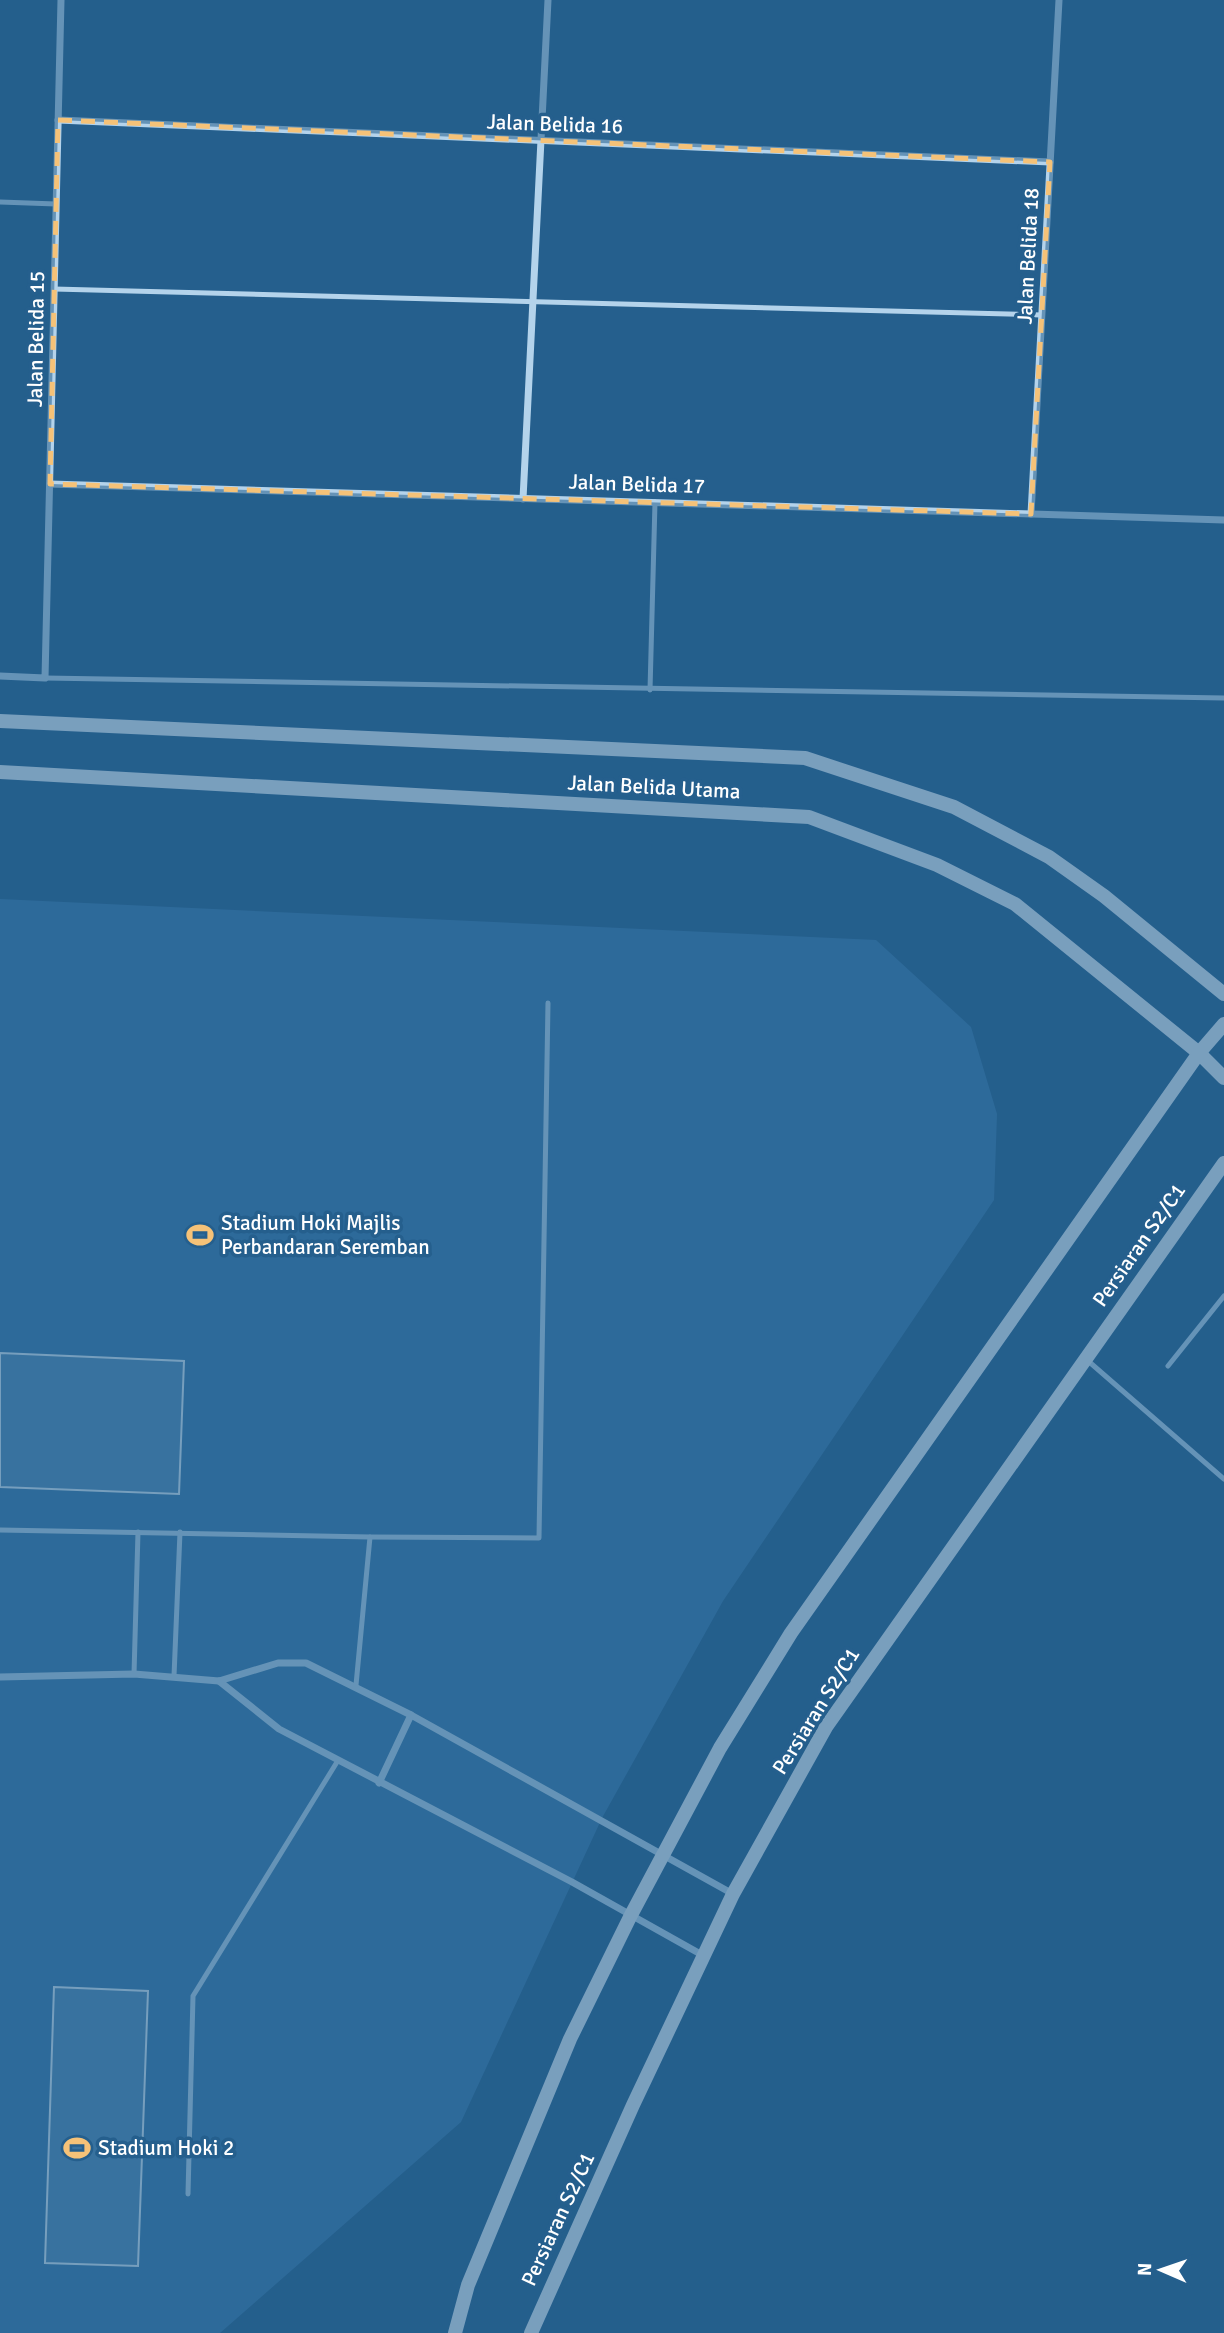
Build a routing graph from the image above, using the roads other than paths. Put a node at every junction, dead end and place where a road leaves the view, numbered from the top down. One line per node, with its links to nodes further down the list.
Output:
1 (61, 0): 4 (street, Jalan Belida 15)
2 (548, 0): 5 (street)
3 (1059, 0): 6 (street, Jalan Belida 18)
4 (58, 120): 5 (street, Jalan Belida 16); 8 (street, Jalan Belida 15)
5 (541, 141): 6 (street, Jalan Belida 16); 10 (street)
6 (1050, 162): 11 (street, Jalan Belida 18)
7 (0, 202): 8 (lane)
8 (56, 204): 9 (street, Jalan Belida 15)
9 (54, 289): 10 (lane); 12 (street, Jalan Belida 15)
10 (532, 302): 11 (lane); 13 (street)
11 (1042, 315): 15 (street, Jalan Belida 18)
12 (50, 484): 13 (street, Jalan Belida 17); 18 (street, Jalan Belida 15)
13 (523, 499): 14 (street, Jalan Belida 17)
14 (655, 502): 15 (street, Jalan Belida 17); 19 (lane)
15 (1031, 514): 16 (street, Jalan Belida 17)
16 (1224, 520)
17 (0, 676): 18 (street)
18 (45, 678): 19 (lane)
19 (650, 690): 20 (lane)
20 (1224, 698)
21 (0, 721): 23 (main road, Jalan Belida Utama)
22 (0, 772): 26 (main road, Jalan Belida Utama)
23 (1224, 994)
24 (548, 1003): 36 (lane)
25 (1224, 1024): 26 (main road)
26 (1199, 1053): 27 (main road, Jalan Belida Utama); 45 (main road)
27 (1224, 1079)
28 (1224, 1163): 30 (main road, Persiaran S2/C1)
29 (1224, 1296): 31 (lane)
30 (1085, 1358): 32 (lane); 46 (main road, Persiaran S2/C1)
31 (1168, 1366)
32 (1224, 1479)
33 (0, 1530): 34 (lane)
34 (138, 1532): 35 (lane); 37 (lane)
35 (180, 1532): 36 (lane); 38 (lane)
36 (370, 1537): 41 (lane)
37 (134, 1674): 38 (street); 39 (street)
38 (174, 1676): 40 (street)
39 (0, 1677)
40 (219, 1681): 41 (street); 43 (street)
41 (356, 1685): 42 (street)
42 (411, 1715): 44 (street); 45 (street)
43 (337, 1762): 44 (street); 49 (lane)
44 (379, 1783): 47 (street)
45 (664, 1853): 46 (street); 47 (main road)
46 (733, 1894): 48 (main road, Persiaran S2/C1)
47 (631, 1915): 48 (street); 50 (main road)
48 (704, 1956): 51 (main road, Persiaran S2/C1)
49 (188, 2194)
50 (455, 2333)
51 (531, 2333)

